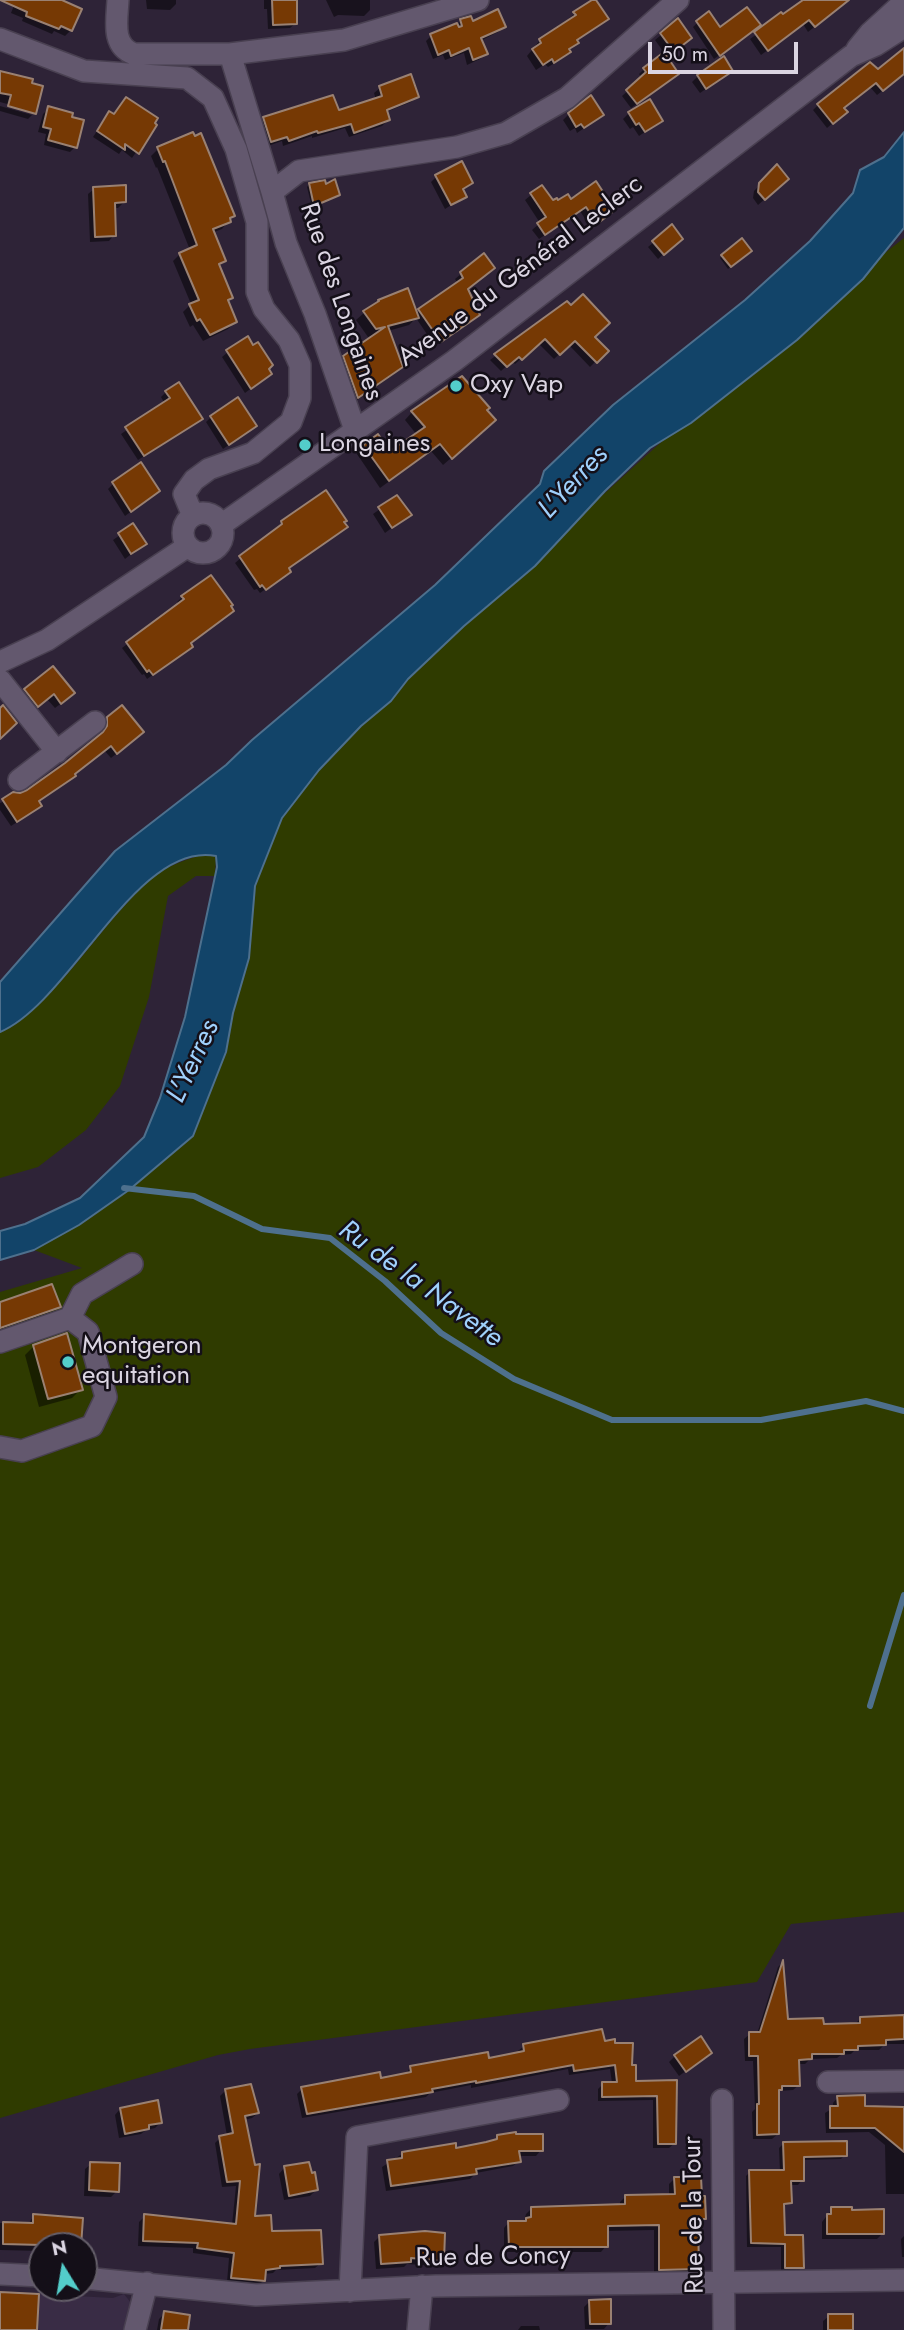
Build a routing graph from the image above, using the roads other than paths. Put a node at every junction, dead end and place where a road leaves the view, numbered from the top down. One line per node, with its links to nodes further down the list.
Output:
1 (118, 0): 7 (street)
2 (478, 0): 7 (street)
3 (678, 0): 9 (street, Rue des Longaines)
4 (904, 2): 8 (street, Avenue du Général Leclerc)
5 (904, 27): 8 (street, Avenue du Général Leclerc)
6 (0, 39): 11 (street)
7 (230, 54): 9 (street, Rue des Longaines)
8 (851, 57): 10 (street, Avenue du Général Leclerc)
9 (272, 192): 10 (street, Rue des Longaines)
10 (355, 429): 12 (street, Avenue du Général Leclerc)
11 (193, 516): 12 (street); 13 (street)
12 (221, 525): 13 (street, Avenue du Général Leclerc)
13 (188, 546): 14 (street)
14 (0, 662)
15 (0, 680): 17 (street)
16 (95, 722): 17 (street)
17 (57, 751): 18 (street)
18 (19, 780)
19 (132, 1264): 20 (street)
20 (71, 1318): 21 (street); 22 (street)
21 (0, 1342)
22 (0, 1447)
23 (828, 2081): 24 (street)
24 (904, 2081)
25 (558, 2100): 34 (street)
26 (722, 2100): 32 (street, Rue de la Tour)
27 (0, 2274): 28 (street)
28 (28, 2275)
29 (98, 2279): 31 (street, Rue de Concy)
30 (904, 2280): 32 (street, Rue de Concy)
31 (147, 2283): 34 (street, Rue de Concy); 35 (street)
32 (723, 2283): 33 (street, Rue de Concy); 37 (street, Rue de la Tour)
33 (422, 2286): 34 (street, Rue de Concy); 36 (street)
34 (350, 2291)
35 (135, 2330)
36 (418, 2330)
37 (724, 2330)

